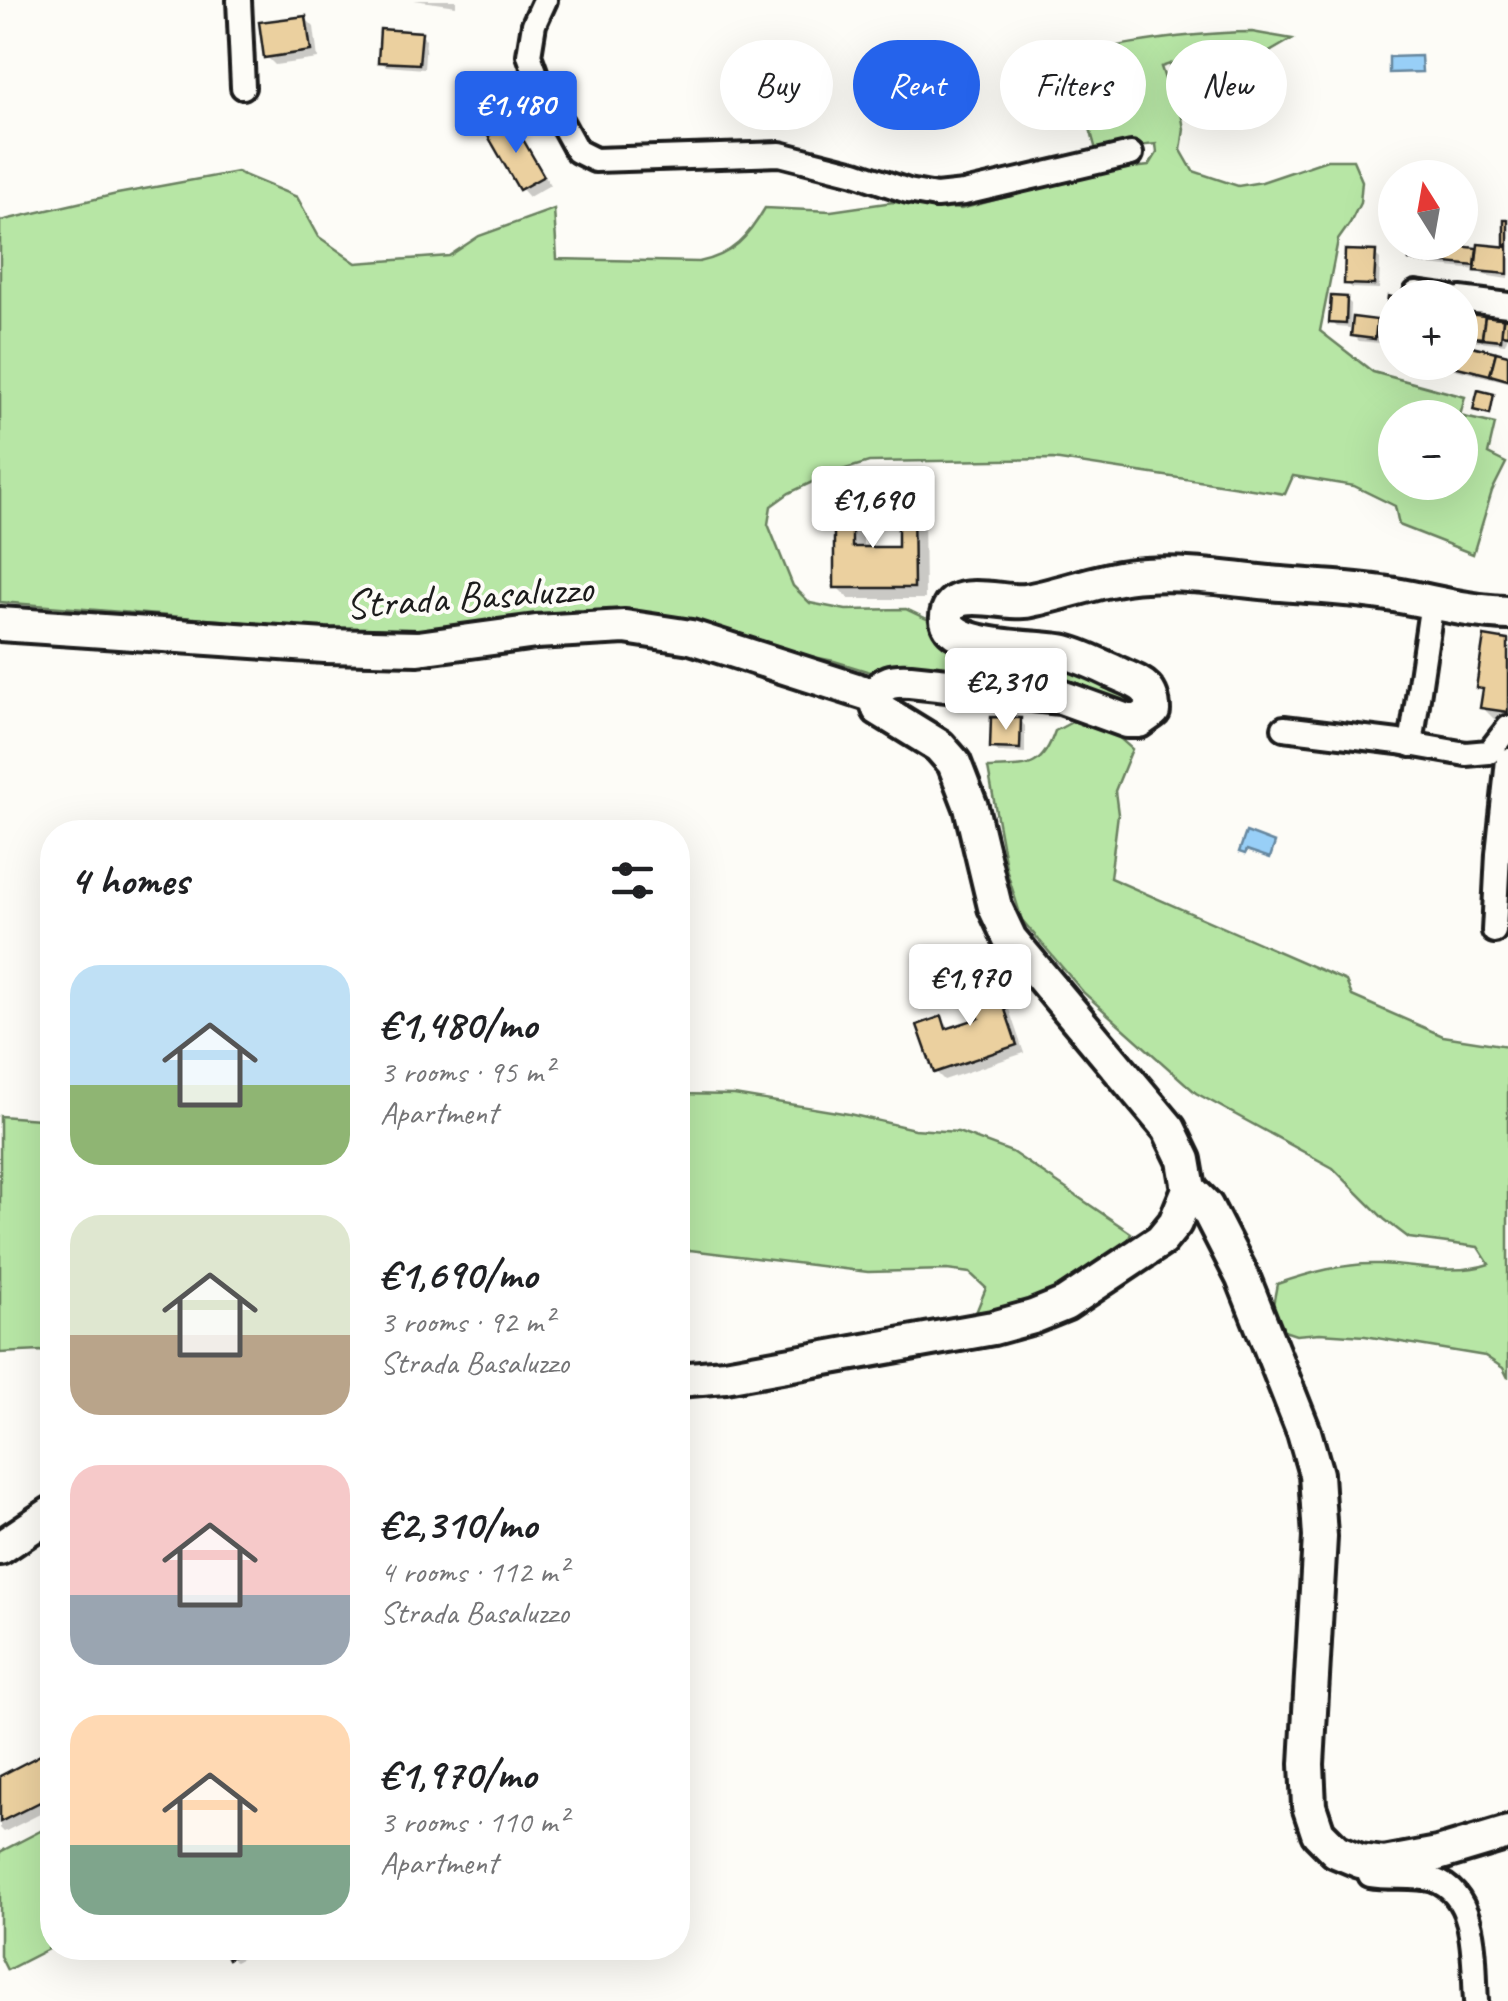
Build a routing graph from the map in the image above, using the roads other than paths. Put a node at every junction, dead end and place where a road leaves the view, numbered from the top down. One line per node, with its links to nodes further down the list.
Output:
1 (239, 0): 3 (street)
2 (545, 0): 4 (street)
3 (243, 87)
4 (1131, 154)
5 (1478, 301): 6 (street)
6 (1508, 305)
7 (1432, 602): 8 (main road); 10 (main road); 13 (street)
8 (1508, 613)
9 (0, 624): 10 (main road, Strada Basaluzzo)
10 (874, 696): 16 (main road)
11 (1284, 728): 13 (street)
12 (1508, 731): 13 (street)
13 (1411, 745)
14 (1508, 760): 15 (street)
15 (1494, 931)
16 (1189, 1189): 17 (main road); 21 (main road)
17 (690, 1379)
18 (40, 1521): 19 (main road)
19 (0, 1548)
20 (1508, 1833): 21 (main road)
21 (1360, 1861): 22 (street)
22 (1476, 2001)

